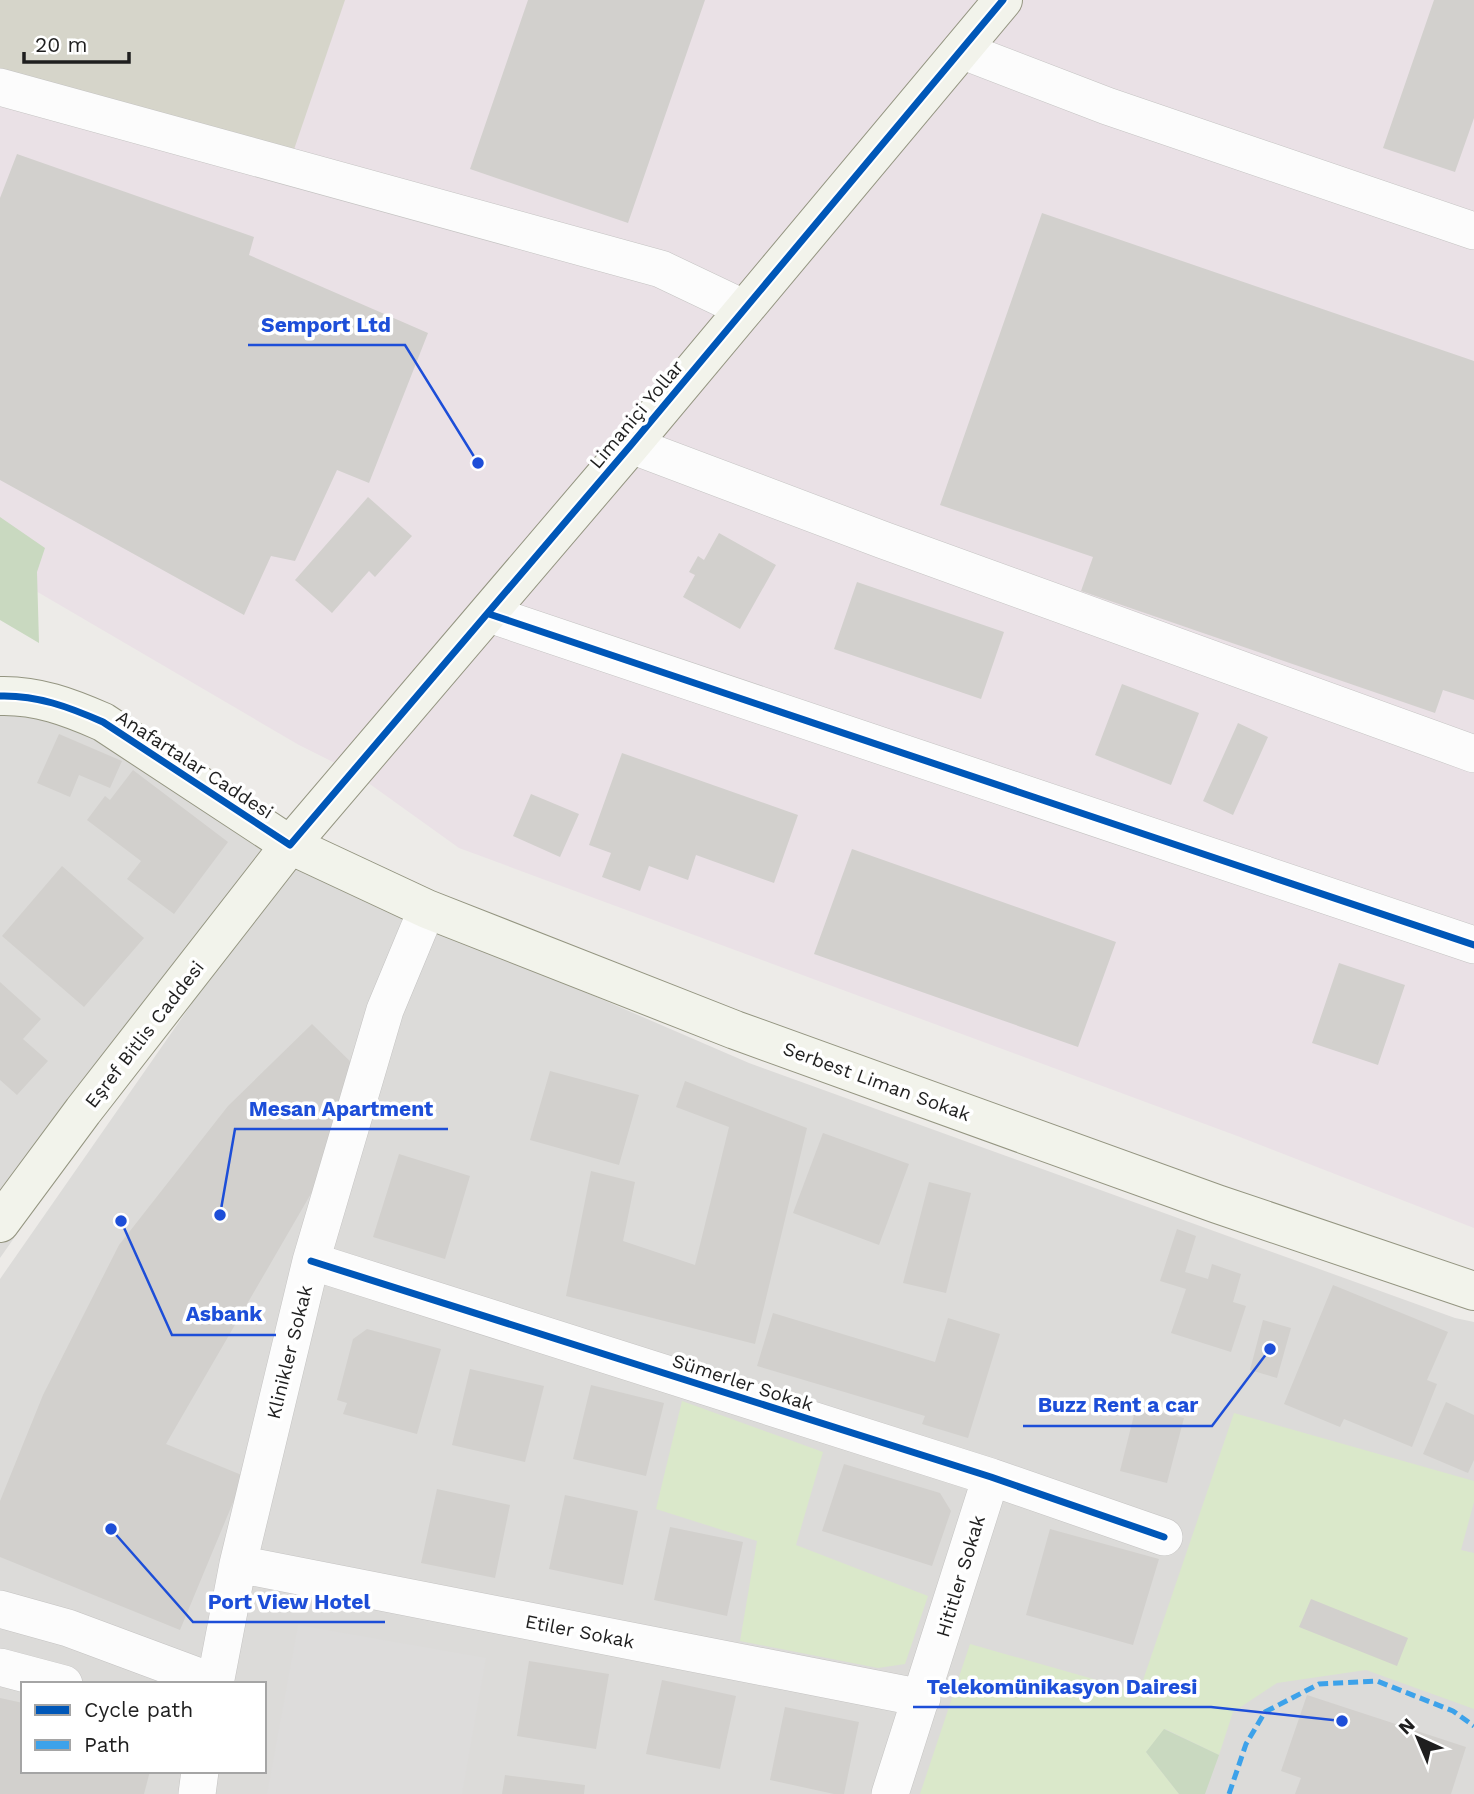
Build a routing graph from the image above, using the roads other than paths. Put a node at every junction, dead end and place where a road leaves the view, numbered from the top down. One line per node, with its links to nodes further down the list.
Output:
1 (1003, 0): 2 (main road, Limaniçi Yollar)
2 (961, 50): 4 (street); 5 (main road, Limaniçi Yollar)
3 (0, 88): 5 (street)
4 (1474, 232)
5 (745, 309): 6 (main road, Limaniçi Yollar)
6 (631, 445): 7 (main road, Limaniçi Yollar); 9 (street)
7 (489, 614): 10 (main road, Limaniçi Yollar); 12 (street)
8 (0, 696): 10 (main road, Anafartalar Caddesi)
9 (1474, 754)
10 (290, 845): 11 (main road, Serbest Liman Sokak); 13 (main road, Eşref Bitlis Caddesi)
11 (427, 909): 14 (street, Klinikler Sokak); 15 (main road, Serbest Liman Sokak)
12 (1474, 945)
13 (0, 1223)
14 (312, 1261): 16 (street, Sümerler Sokak); 18 (street, Klinikler Sokak)
15 (1474, 1291)
16 (991, 1477): 17 (street, Sümerler Sokak); 24 (street, Hititler Sokak)
17 (1164, 1536)
18 (238, 1564): 23 (street, Klinikler Sokak); 24 (street, Etiler Sokak)
19 (0, 1609): 22 (street)
20 (0, 1667): 21 (street)
21 (56, 1682)
22 (213, 1682)
23 (216, 1682)
24 (922, 1698): 27 (street, Hititler Sokak)
25 (200, 1773): 26 (street)
26 (197, 1794)
27 (890, 1794)

